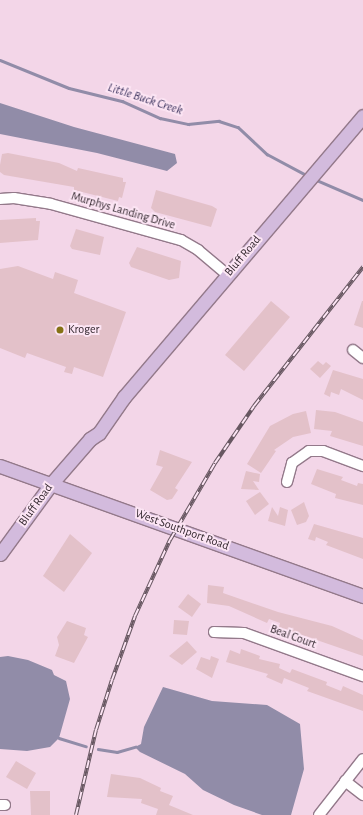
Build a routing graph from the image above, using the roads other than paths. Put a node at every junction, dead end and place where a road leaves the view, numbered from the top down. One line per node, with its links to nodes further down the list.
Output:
1 (363, 116): 3 (main road, Bluff Road)
2 (0, 199): 3 (street, Murphys Landing Drive)
3 (228, 275): 9 (main road, Bluff Road)
4 (353, 350): 5 (street)
5 (363, 358)
6 (0, 466): 9 (main road, West Southport Road)
7 (363, 466): 8 (street)
8 (287, 482)
9 (50, 484): 10 (main road, Bluff Road); 11 (main road, West Southport Road)
10 (0, 554)
11 (363, 596)
12 (214, 632): 13 (street, Beal Court)
13 (363, 676)
14 (363, 758): 15 (street)
15 (345, 781): 16 (street); 17 (street)
16 (363, 795)
17 (319, 815)

